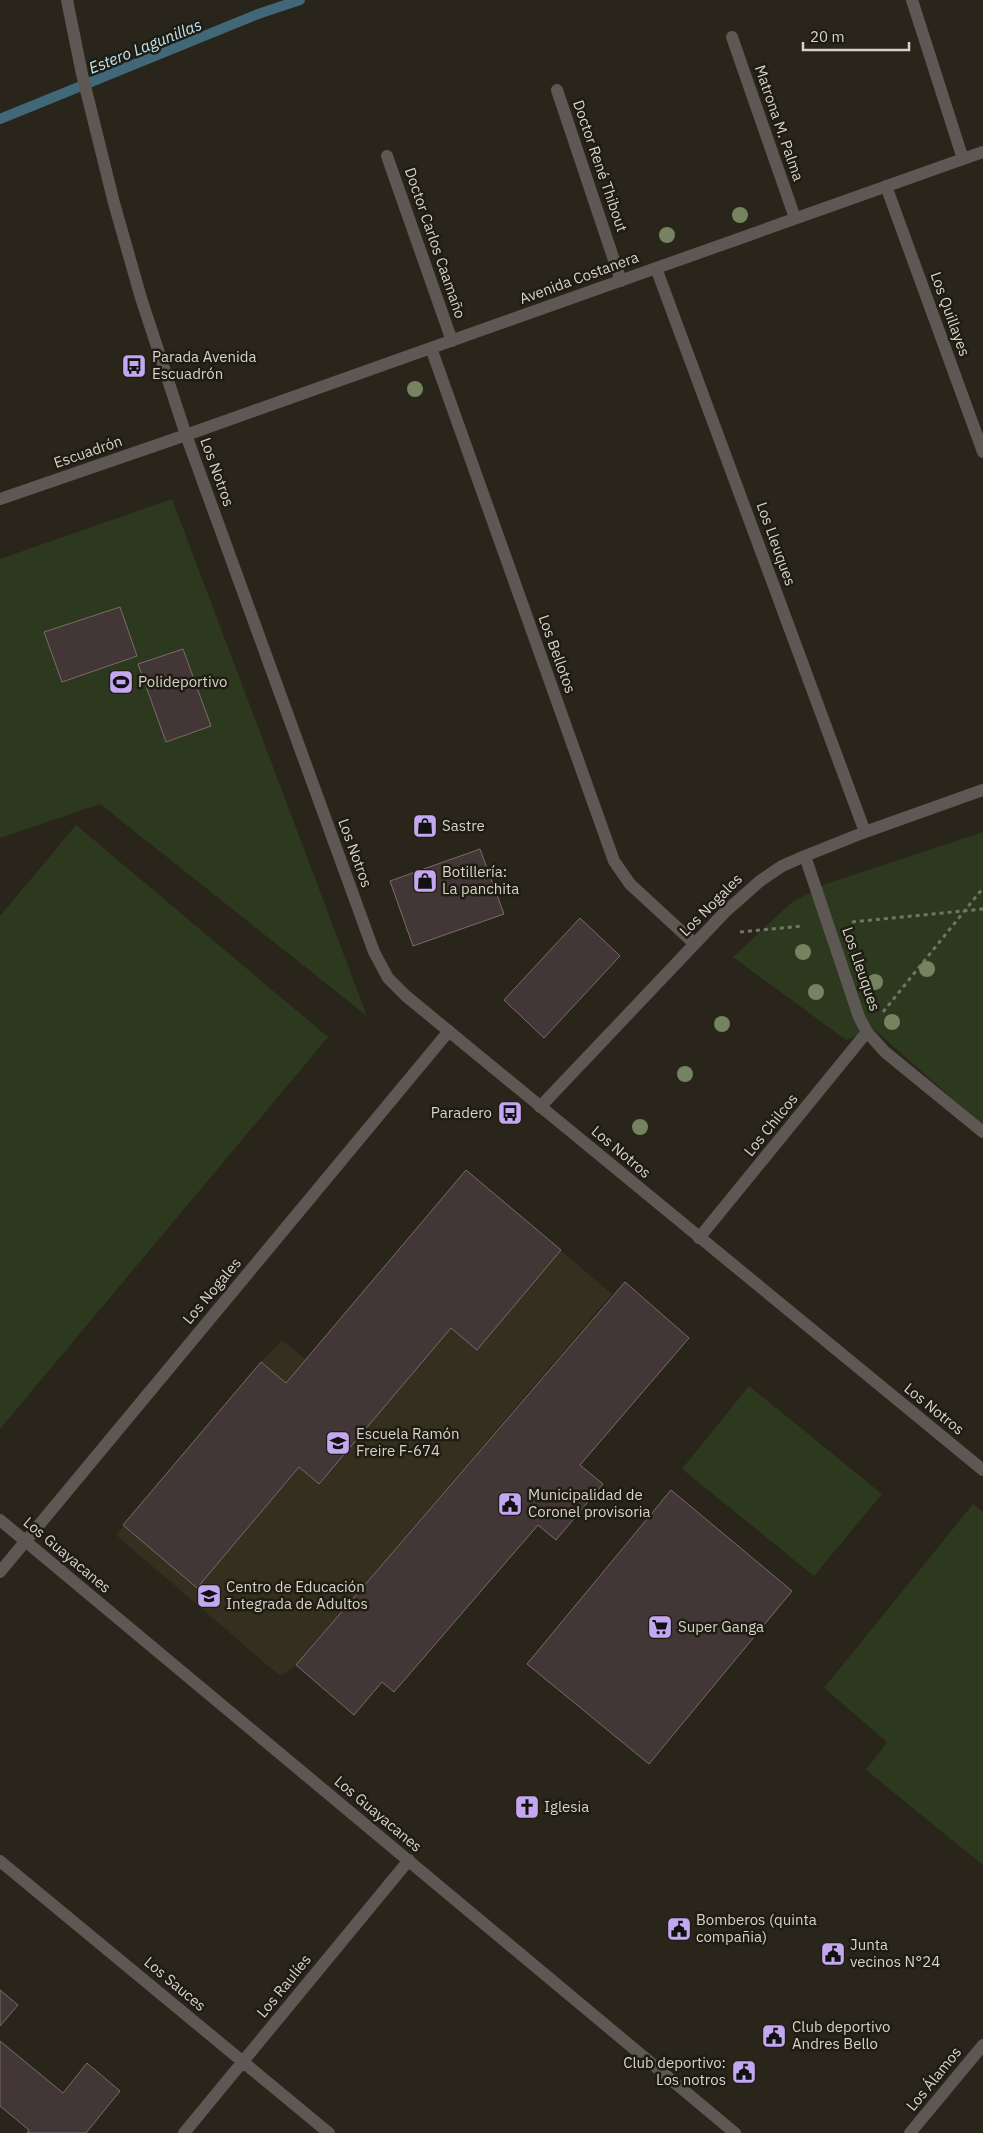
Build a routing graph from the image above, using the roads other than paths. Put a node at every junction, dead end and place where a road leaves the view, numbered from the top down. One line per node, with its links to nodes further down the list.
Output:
1 (67, 0): 14 (street, Los Notros)
2 (912, 0): 7 (street)
3 (732, 37): 9 (street, Matrona M. Palma)
4 (557, 90): 11 (street, Doctor René Thibout)
5 (983, 152): 7 (street, Avenida Costanera)
6 (387, 156): 12 (street, Doctor Carlos Caamaño)
7 (963, 159): 8 (street, Avenida Costanera)
8 (886, 186): 9 (street, Avenida Costanera); 15 (street, Los Quillayes)
9 (795, 218): 10 (street, Avenida Costanera)
10 (656, 268): 11 (street, Avenida Costanera); 18 (street, Los Lleuques)
11 (621, 281): 12 (street, Avenida Costanera)
12 (452, 341): 13 (street, Avenida Costanera)
13 (431, 348): 14 (street, Avenida Costanera); 20 (street, Los Bellotos)
14 (186, 435): 16 (street, Escuadrón); 21 (street, Los Notros)
15 (983, 452)
16 (0, 499)
17 (983, 790): 18 (street, Los Nogales)
18 (865, 832): 19 (street, Los Nogales)
19 (805, 856): 20 (street, Los Nogales); 22 (street, Los Lleuques)
20 (695, 944): 23 (street, Los Nogales)
21 (449, 1031): 23 (street, Los Notros); 28 (street, Los Nogales)
22 (867, 1032): 24 (street, Los Lleuques); 25 (street, Los Chilcos)
23 (540, 1106): 25 (street, Los Notros)
24 (983, 1132)
25 (699, 1238): 26 (street, Los Notros)
26 (983, 1470)
27 (0, 1520): 28 (street, Los Guayacanes)
28 (25, 1541): 29 (street, Los Nogales); 30 (street, Los Guayacanes)
29 (0, 1572)
30 (409, 1860): 33 (street, Los Raulíes); 36 (street, Los Guayacanes)
31 (0, 1861): 33 (street, Los Sauces)
32 (983, 2045): 37 (street, Los Álamos)
33 (243, 2062): 34 (street, Los Raulíes); 35 (street, Los Sauces)
34 (184, 2133)
35 (329, 2133)
36 (735, 2133)
37 (910, 2133)

